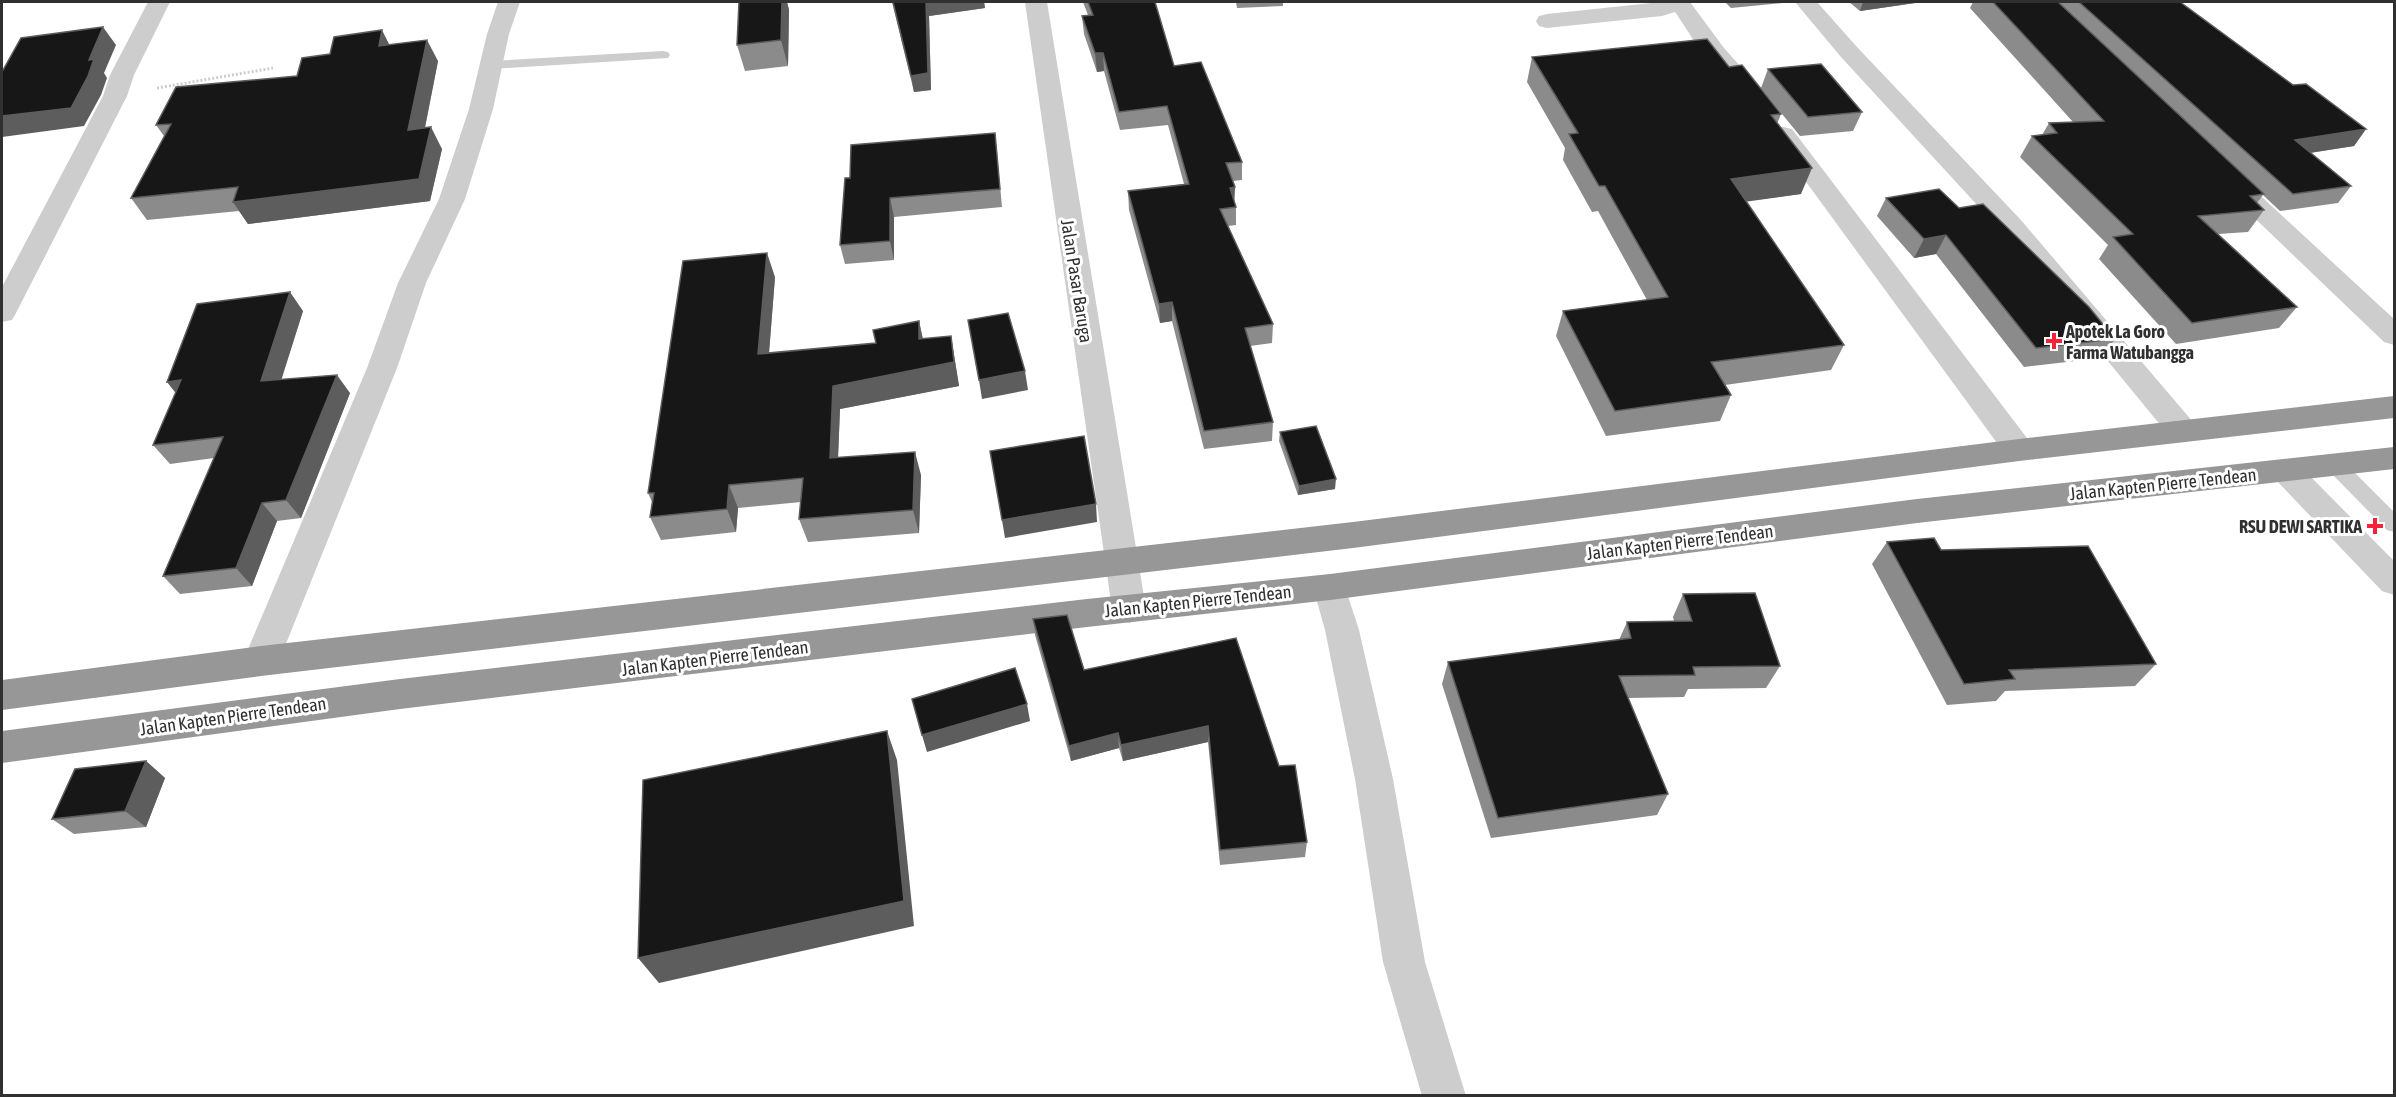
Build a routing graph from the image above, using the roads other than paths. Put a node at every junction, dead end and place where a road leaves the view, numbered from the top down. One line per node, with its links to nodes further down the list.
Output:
1 (159, 2): 10 (street)
2 (509, 2): 8 (street)
3 (1036, 2): 19 (street, Jalan Pasar Baruga)
4 (1679, 2): 6 (street); 14 (street)
5 (1806, 2): 13 (street)
6 (1547, 21)
7 (663, 54): 8 (lane)
8 (491, 65): 23 (street)
9 (2212, 164): 11 (street)
10 (2, 313)
11 (2394, 335)
12 (2394, 407): 13 (highway)
13 (2182, 430): 14 (highway)
14 (2019, 450): 19 (highway)
15 (2394, 458): 16 (highway, Jalan Kapten Pierre Tendean)
16 (2335, 465): 17 (highway, Jalan Kapten Pierre Tendean); 18 (lane)
17 (2286, 471): 20 (street); 21 (highway, Jalan Kapten Pierre Tendean)
18 (2394, 524)
19 (1123, 560): 22 (street, Jalan Pasar Baruga); 23 (highway)
20 (2394, 582)
21 (1330, 587): 22 (highway, Jalan Kapten Pierre Tendean); 26 (street)
22 (1129, 609): 25 (highway, Jalan Kapten Pierre Tendean)
23 (261, 661): 24 (highway)
24 (2, 695)
25 (2, 747)
26 (1444, 1095)

